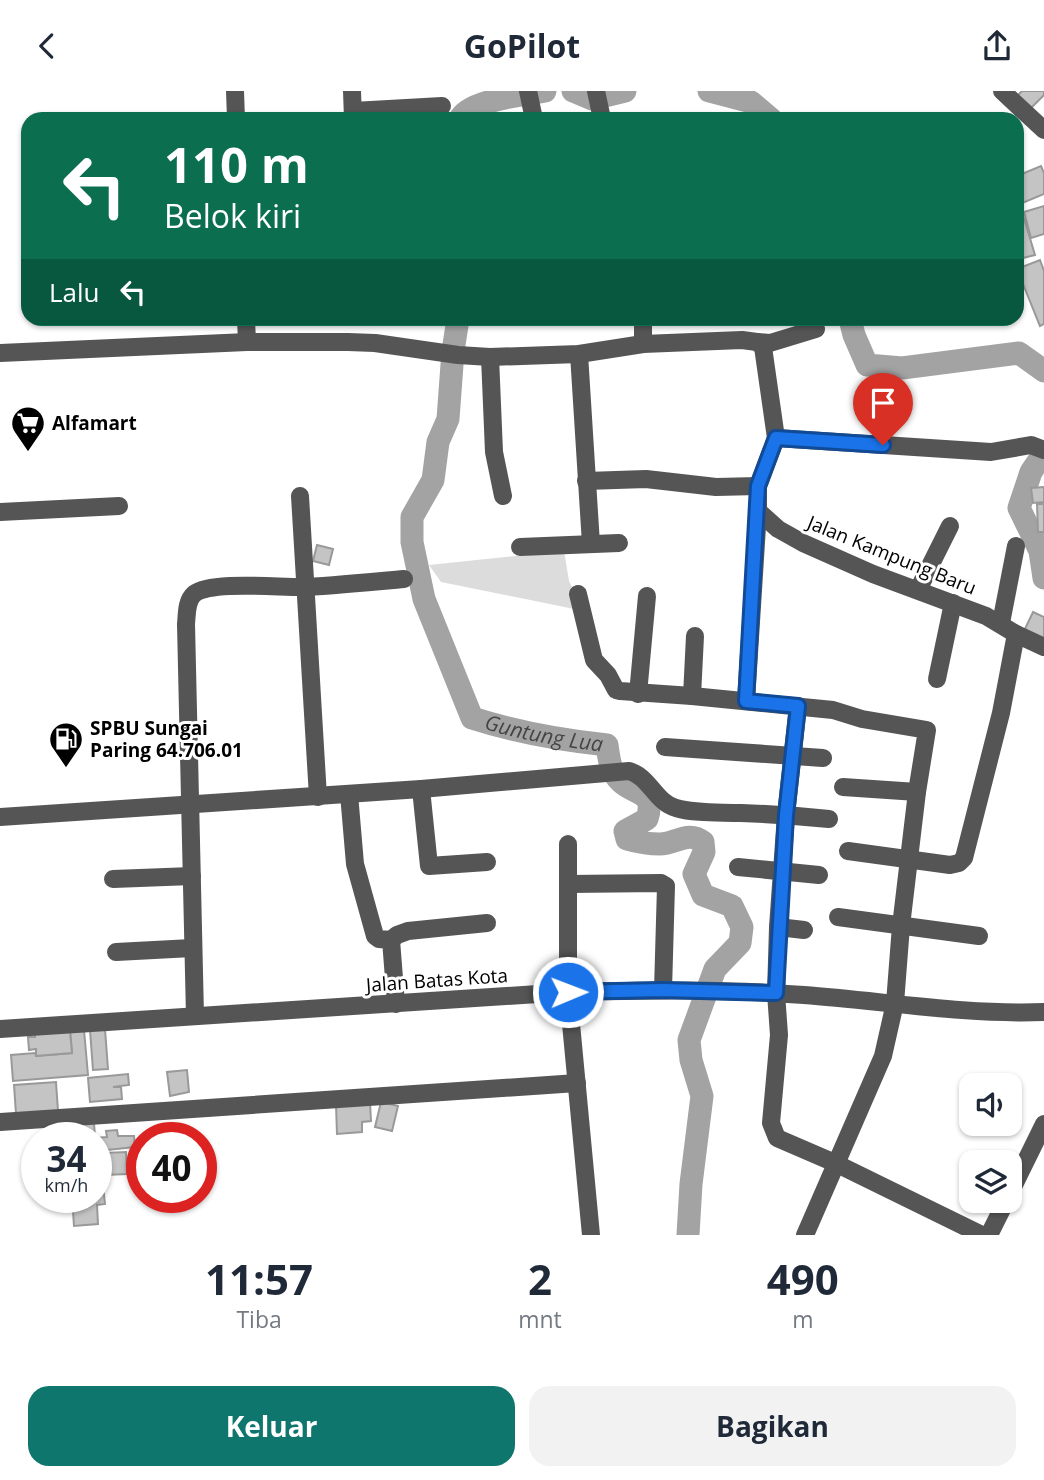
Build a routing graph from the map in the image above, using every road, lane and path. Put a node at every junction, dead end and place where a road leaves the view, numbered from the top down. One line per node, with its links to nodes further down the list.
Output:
1 (235, 91): 5 (street)
2 (352, 91): 6 (street)
3 (1002, 91): 8 (street)
4 (442, 106): 7 (street)
5 (236, 112)
6 (353, 112)
7 (383, 112)
8 (1044, 130)
9 (246, 326): 12 (street)
10 (643, 326): 14 (street)
11 (816, 330): 13 (street)
12 (247, 342): 15 (street); 17 (street)
13 (757, 342): 14 (street); 18 (street)
14 (643, 344): 16 (street)
15 (0, 352)
16 (579, 353): 17 (street); 20 (street)
17 (490, 357): 23 (street)
18 (776, 438): 19 (street); 21 (street)
19 (1038, 447)
20 (586, 481): 21 (street); 29 (street)
21 (758, 486): 25 (street)
22 (300, 496): 33 (street)
23 (503, 496)
24 (119, 506): 26 (street)
25 (758, 511): 34 (street, Jalan Kampung Baru); 45 (street)
26 (0, 512)
27 (950, 526): 34 (street)
28 (619, 543): 29 (street)
29 (591, 544): 31 (street)
30 (1016, 546): 38 (street)
31 (520, 547)
32 (404, 579): 33 (street)
33 (305, 587): 54 (street); 55 (street)
34 (918, 590): 37 (street, Jalan Kampung Baru)
35 (578, 594): 43 (street)
36 (647, 596): 43 (street)
37 (953, 603): 38 (street, Jalan Kampung Baru); 42 (street)
38 (1001, 623): 39 (street, Jalan Kampung Baru)
39 (1016, 634): 41 (street, Jalan Kampung Baru); 61 (street)
40 (695, 636): 44 (street)
41 (1044, 647)
42 (937, 679)
43 (638, 694): 44 (street)
44 (692, 696): 45 (street)
45 (746, 701): 46 (street)
46 (798, 706): 48 (street); 52 (street)
47 (665, 747): 48 (street)
48 (792, 756): 49 (street); 56 (street)
49 (823, 758)
50 (844, 787): 52 (street)
51 (421, 789): 53 (street); 56 (street); 62 (street)
52 (917, 792): 61 (street)
53 (349, 794): 54 (street); 75 (street)
54 (318, 797): 55 (street)
55 (191, 806): 57 (street); 66 (street)
56 (786, 815): 58 (street); 64 (street)
57 (0, 817)
58 (829, 819)
59 (568, 844): 68 (street)
60 (848, 851): 61 (street)
61 (908, 858): 71 (street)
62 (487, 862)
63 (738, 867): 64 (street)
64 (782, 871): 65 (street); 72 (street)
65 (819, 875)
66 (192, 876): 67 (street); 76 (street)
67 (113, 879)
68 (568, 884): 78 (street); 79 (street)
69 (838, 917): 71 (street)
70 (487, 923): 75 (street)
71 (901, 926): 74 (street); 81 (street)
72 (778, 927): 73 (street); 80 (street)
73 (804, 930)
74 (979, 936)
75 (391, 940): 82 (street)
76 (192, 948): 77 (street); 84 (street)
77 (117, 952)
78 (663, 990): 79 (street, Jalan Batas Kota); 80 (street, Jalan Batas Kota)
79 (568, 992): 82 (street, Jalan Batas Kota); 86 (street)
80 (776, 993): 81 (street, Jalan Batas Kota); 89 (street)
81 (895, 1003): 83 (street, Jalan Batas Kota); 89 (street)
82 (396, 1004): 84 (street, Jalan Batas Kota)
83 (1044, 1012)
84 (195, 1016): 85 (street, Jalan Batas Kota)
85 (0, 1030)
86 (577, 1083): 87 (street); 92 (street)
87 (0, 1122)
88 (1044, 1124): 90 (street)
89 (835, 1163): 93 (street); 94 (street)
90 (1022, 1169)
91 (1000, 1213): 95 (street)
92 (591, 1235)
93 (805, 1235)
94 (982, 1235)
95 (989, 1235)

